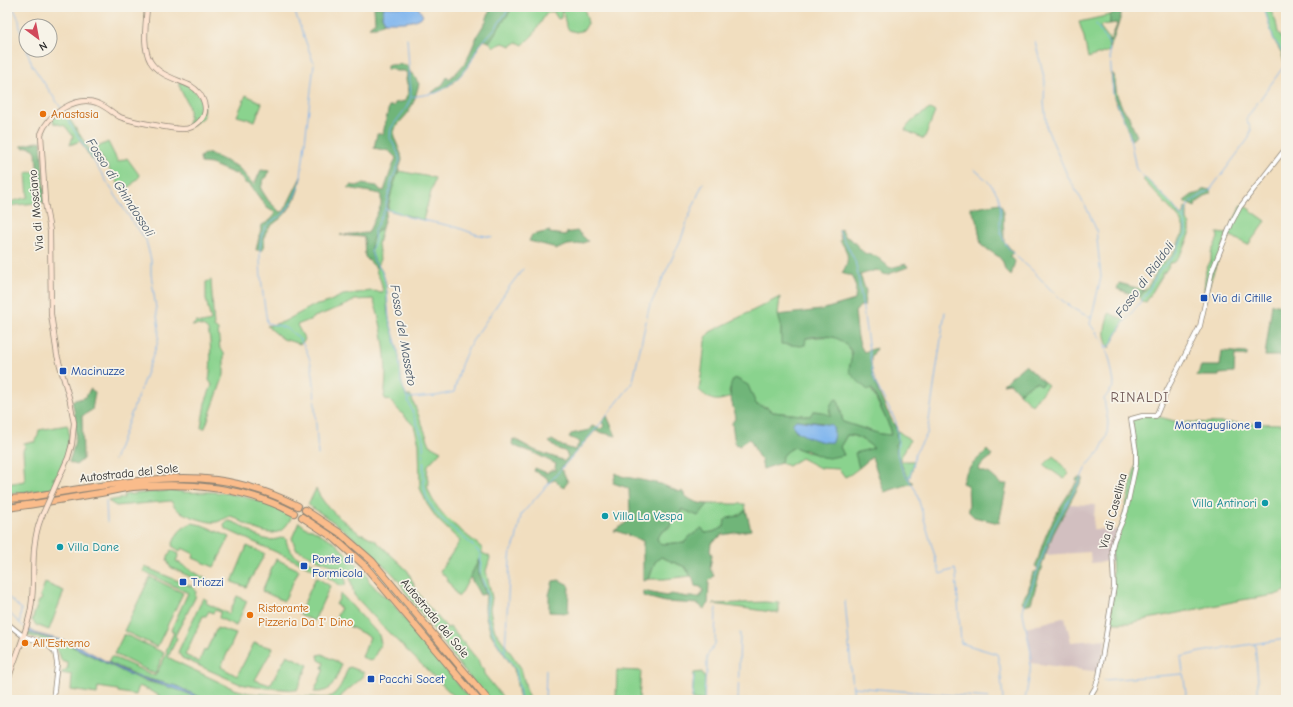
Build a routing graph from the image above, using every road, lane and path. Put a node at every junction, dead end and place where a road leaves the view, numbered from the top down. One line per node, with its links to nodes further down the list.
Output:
1 (147, 7): 10 (main road, Via di Mosciano, bridge)
2 (1286, 148): 17 (street, Via di Casellina)
3 (7, 499): 4 (highway, Autostrada del Sole)
4 (298, 506)
5 (7, 508): 7 (highway, Autostrada del Sole)
6 (305, 510): 16 (highway, Autostrada del Sole)
7 (294, 513)
8 (302, 517): 15 (highway, Autostrada del Sole)
9 (7, 623): 10 (street)
10 (23, 634): 12 (main road, Via di Mosciano); 14 (street)
11 (7, 656): 12 (street)
12 (15, 659): 13 (main road, Via di Mosciano)
13 (7, 684)
14 (53, 700)
15 (478, 700)
16 (488, 700)
17 (1088, 700)

